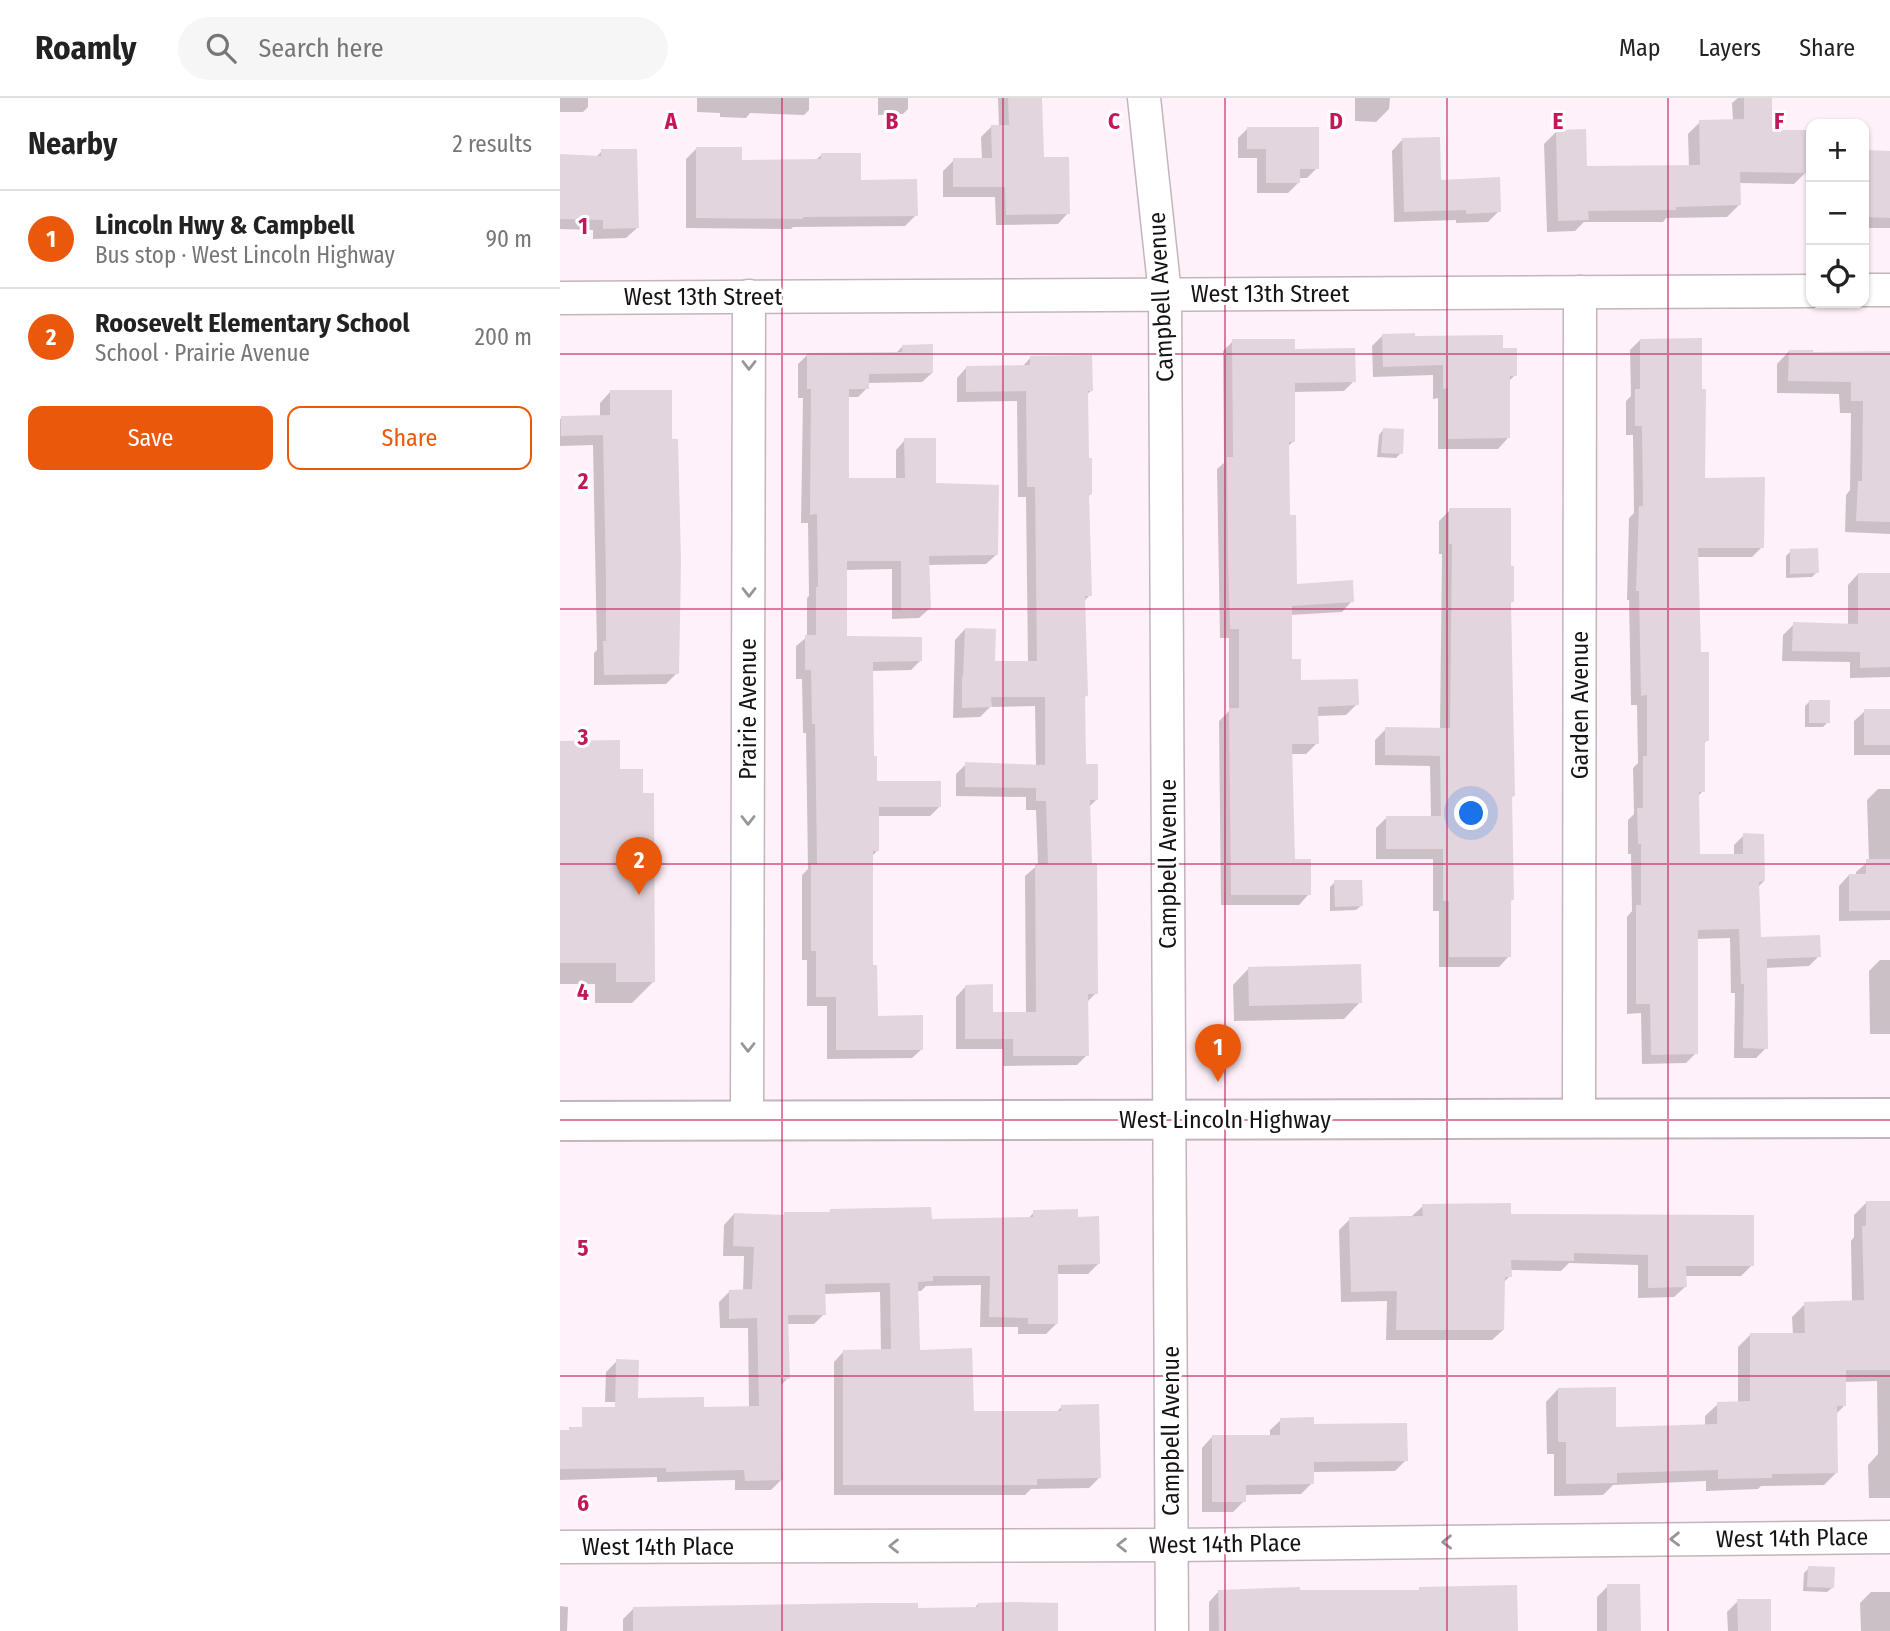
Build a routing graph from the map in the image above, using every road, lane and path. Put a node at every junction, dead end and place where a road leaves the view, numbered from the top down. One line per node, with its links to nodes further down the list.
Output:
1 (1144, 98): 6 (street, Campbell Avenue)
2 (1869, 290): 3 (street)
3 (1890, 290)
4 (1806, 291): 5 (street, West 13th Street)
5 (1580, 292): 6 (street, West 13th Street); 10 (street, Garden Avenue)
6 (1166, 294): 7 (street, West 13th Street); 11 (street, Campbell Avenue)
7 (750, 296): 8 (street, West 13th Street); 13 (street, Prairie Avenue, one-way to 13)
8 (560, 298)
9 (1890, 1118): 10 (main road, West Lincoln Highway)
10 (1579, 1119): 11 (main road, West Lincoln Highway)
11 (1169, 1120): 13 (main road, West Lincoln Highway); 15 (street, Campbell Avenue)
12 (560, 1121): 13 (main road, West Lincoln Highway)
13 (747, 1121)
14 (1890, 1537): 15 (street, West 14th Place, one-way to 15)
15 (1171, 1545): 16 (street, West 14th Place, one-way to 16); 17 (street, Campbell Avenue)
16 (560, 1548)
17 (1172, 1631)

